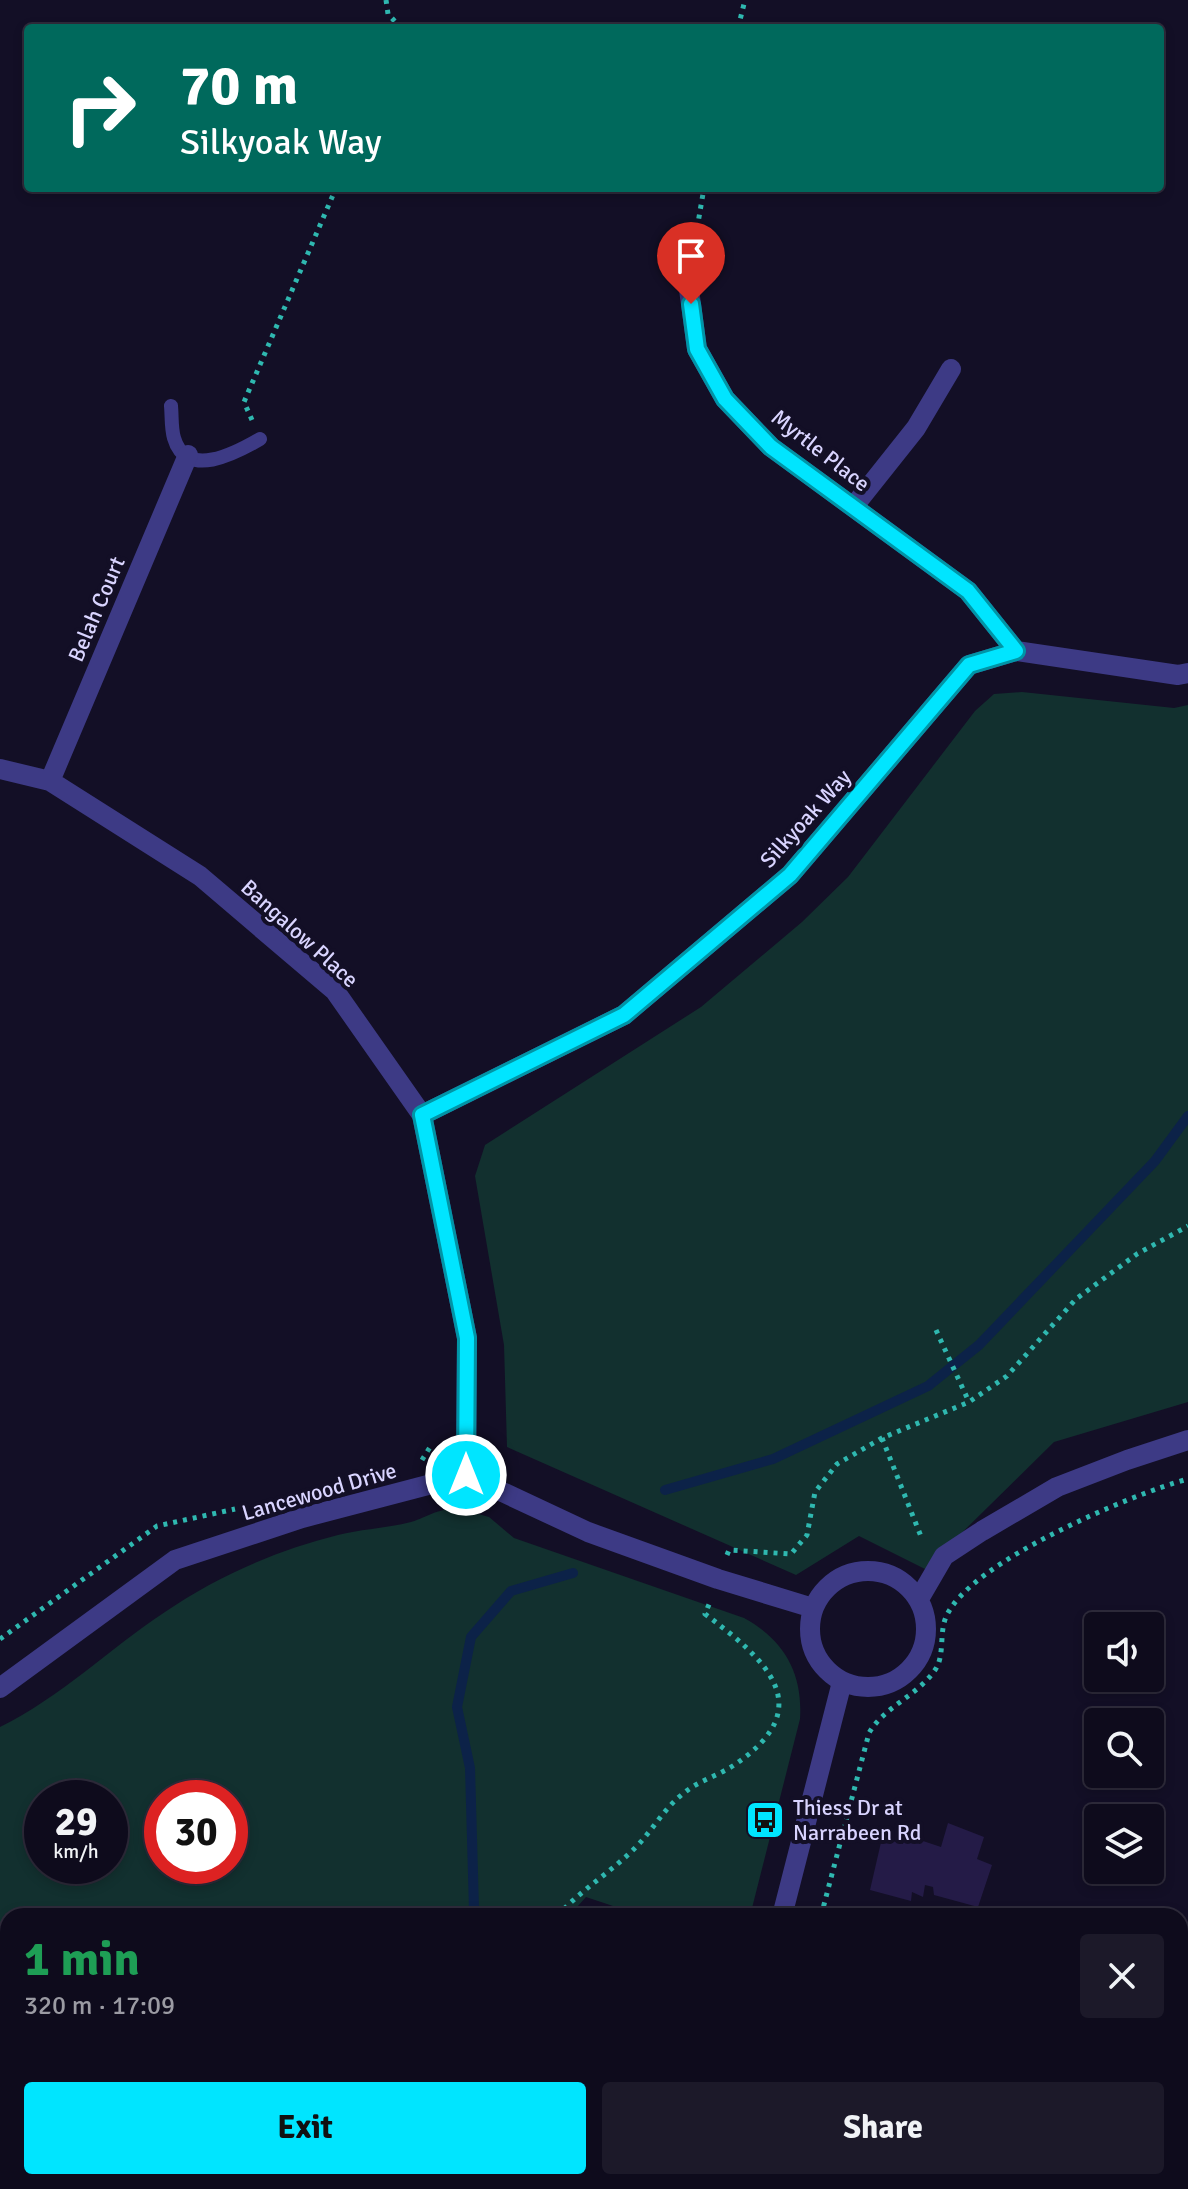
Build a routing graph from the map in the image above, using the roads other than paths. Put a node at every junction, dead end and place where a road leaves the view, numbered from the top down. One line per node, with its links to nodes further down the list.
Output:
1 (688, 282): 6 (street, Myrtle Place)
2 (951, 369): 6 (street)
3 (171, 406): 5 (lane)
4 (260, 439): 5 (lane)
5 (188, 455): 10 (street, Belah Court)
6 (854, 506): 7 (street, Myrtle Place)
7 (1016, 651): 8 (street, Silkyoak Way); 11 (street, Silkyoak Way)
8 (1188, 673)
9 (0, 769): 10 (street, Bangalow Place)
10 (50, 781): 11 (street, Bangalow Place)
11 (422, 1115): 13 (street, Bangalow Place)
12 (1188, 1440): 14 (street)
13 (466, 1475): 15 (street); 17 (street, Lancewood Drive)
14 (919, 1599): 15 (street); 16 (street)
15 (813, 1608): 16 (street)
16 (842, 1682): 18 (street)
17 (0, 1688)
18 (784, 1908)

